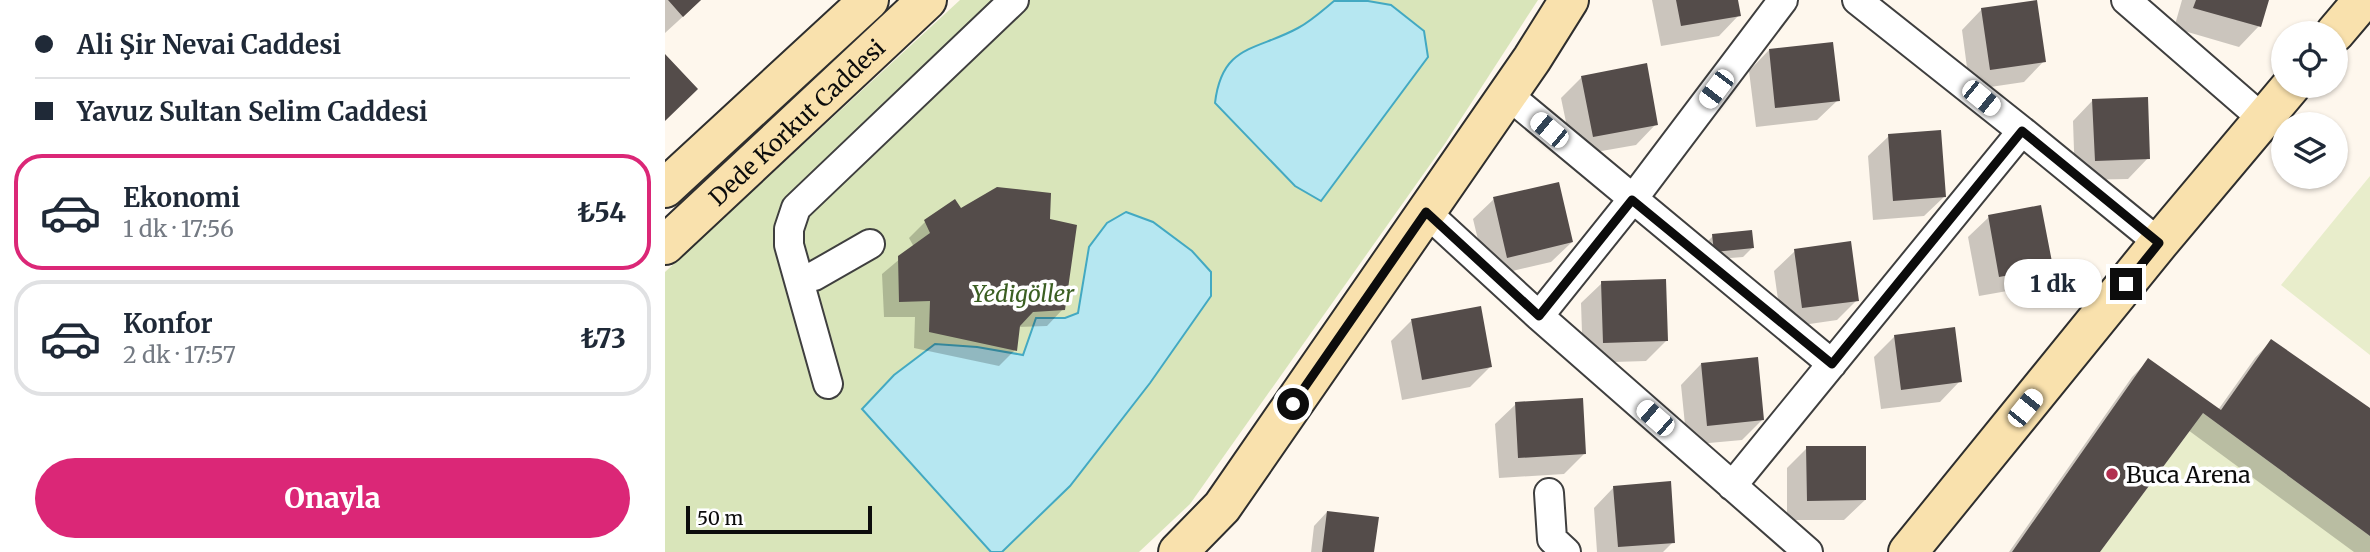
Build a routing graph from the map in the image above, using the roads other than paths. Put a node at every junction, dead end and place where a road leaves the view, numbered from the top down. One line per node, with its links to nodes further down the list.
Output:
1 (869, 0): 14 (street, Dede Korkut Caddesi)
2 (927, 0): 19 (street, Dede Korkut Caddesi)
3 (1014, 0): 20 (street)
4 (1569, 0): 10 (street)
5 (1783, 0): 15 (street)
6 (1857, 0): 13 (street)
7 (2126, 0): 12 (street)
8 (2363, 0): 9 (street)
9 (2345, 21)
10 (1507, 94): 15 (street); 16 (street)
11 (2281, 98): 12 (street)
12 (2263, 119): 17 (street)
13 (2022, 131): 17 (street); 22 (street)
14 (665, 188)
15 (1632, 200): 21 (street); 22 (street)
16 (1426, 212): 21 (street); 26 (street)
17 (2159, 243): 29 (street)
18 (870, 244): 20 (street)
19 (665, 245)
20 (799, 280): 23 (street)
21 (1539, 316): 24 (street)
22 (1832, 364): 24 (street)
23 (828, 384)
24 (1732, 486): 28 (street)
25 (1549, 493): 27 (street)
26 (1185, 549)
27 (1566, 552)
28 (1808, 552)
29 (1908, 552)

